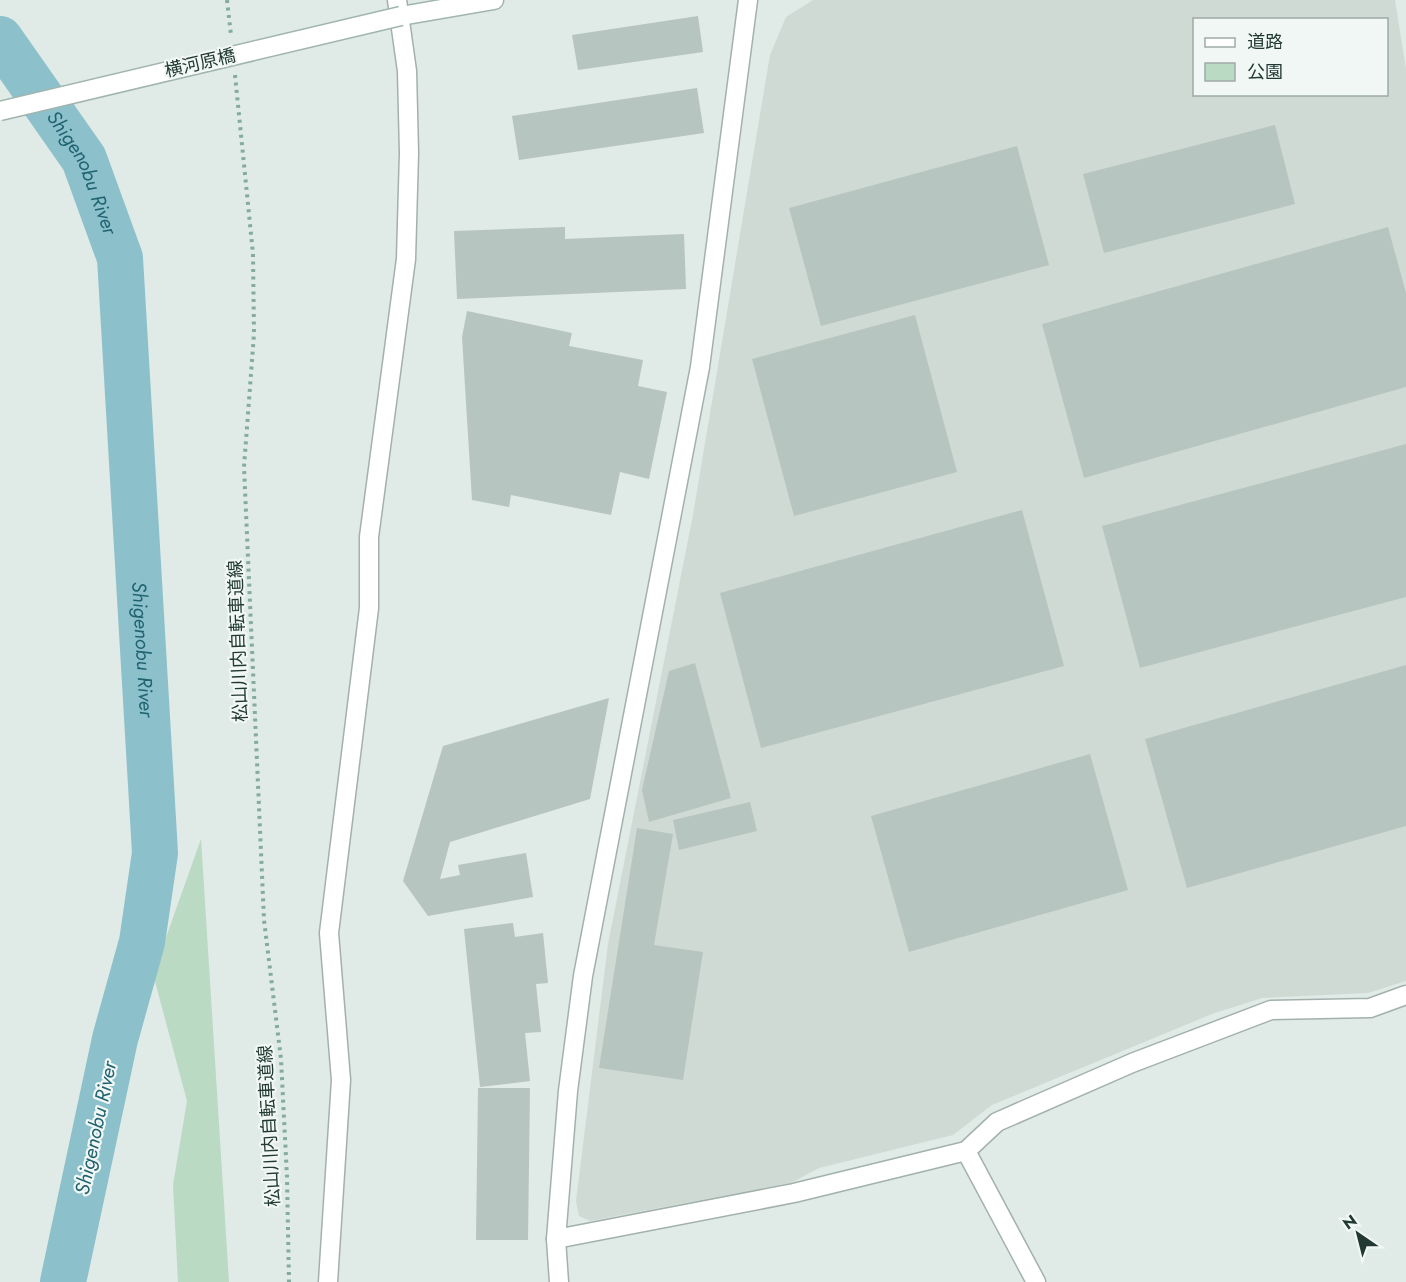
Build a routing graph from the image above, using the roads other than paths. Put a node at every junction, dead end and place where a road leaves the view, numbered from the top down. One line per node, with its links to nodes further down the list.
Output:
1 (494, 0): 3 (street, 横河原橋)
2 (748, 0): 7 (street)
3 (399, 8): 4 (street, 横河原橋, bridge); 8 (street)
4 (0, 111)
5 (1406, 995): 6 (street)
6 (966, 1151): 7 (street); 10 (street)
7 (556, 1239): 9 (street)
8 (328, 1282)
9 (559, 1282)
10 (1036, 1282)

